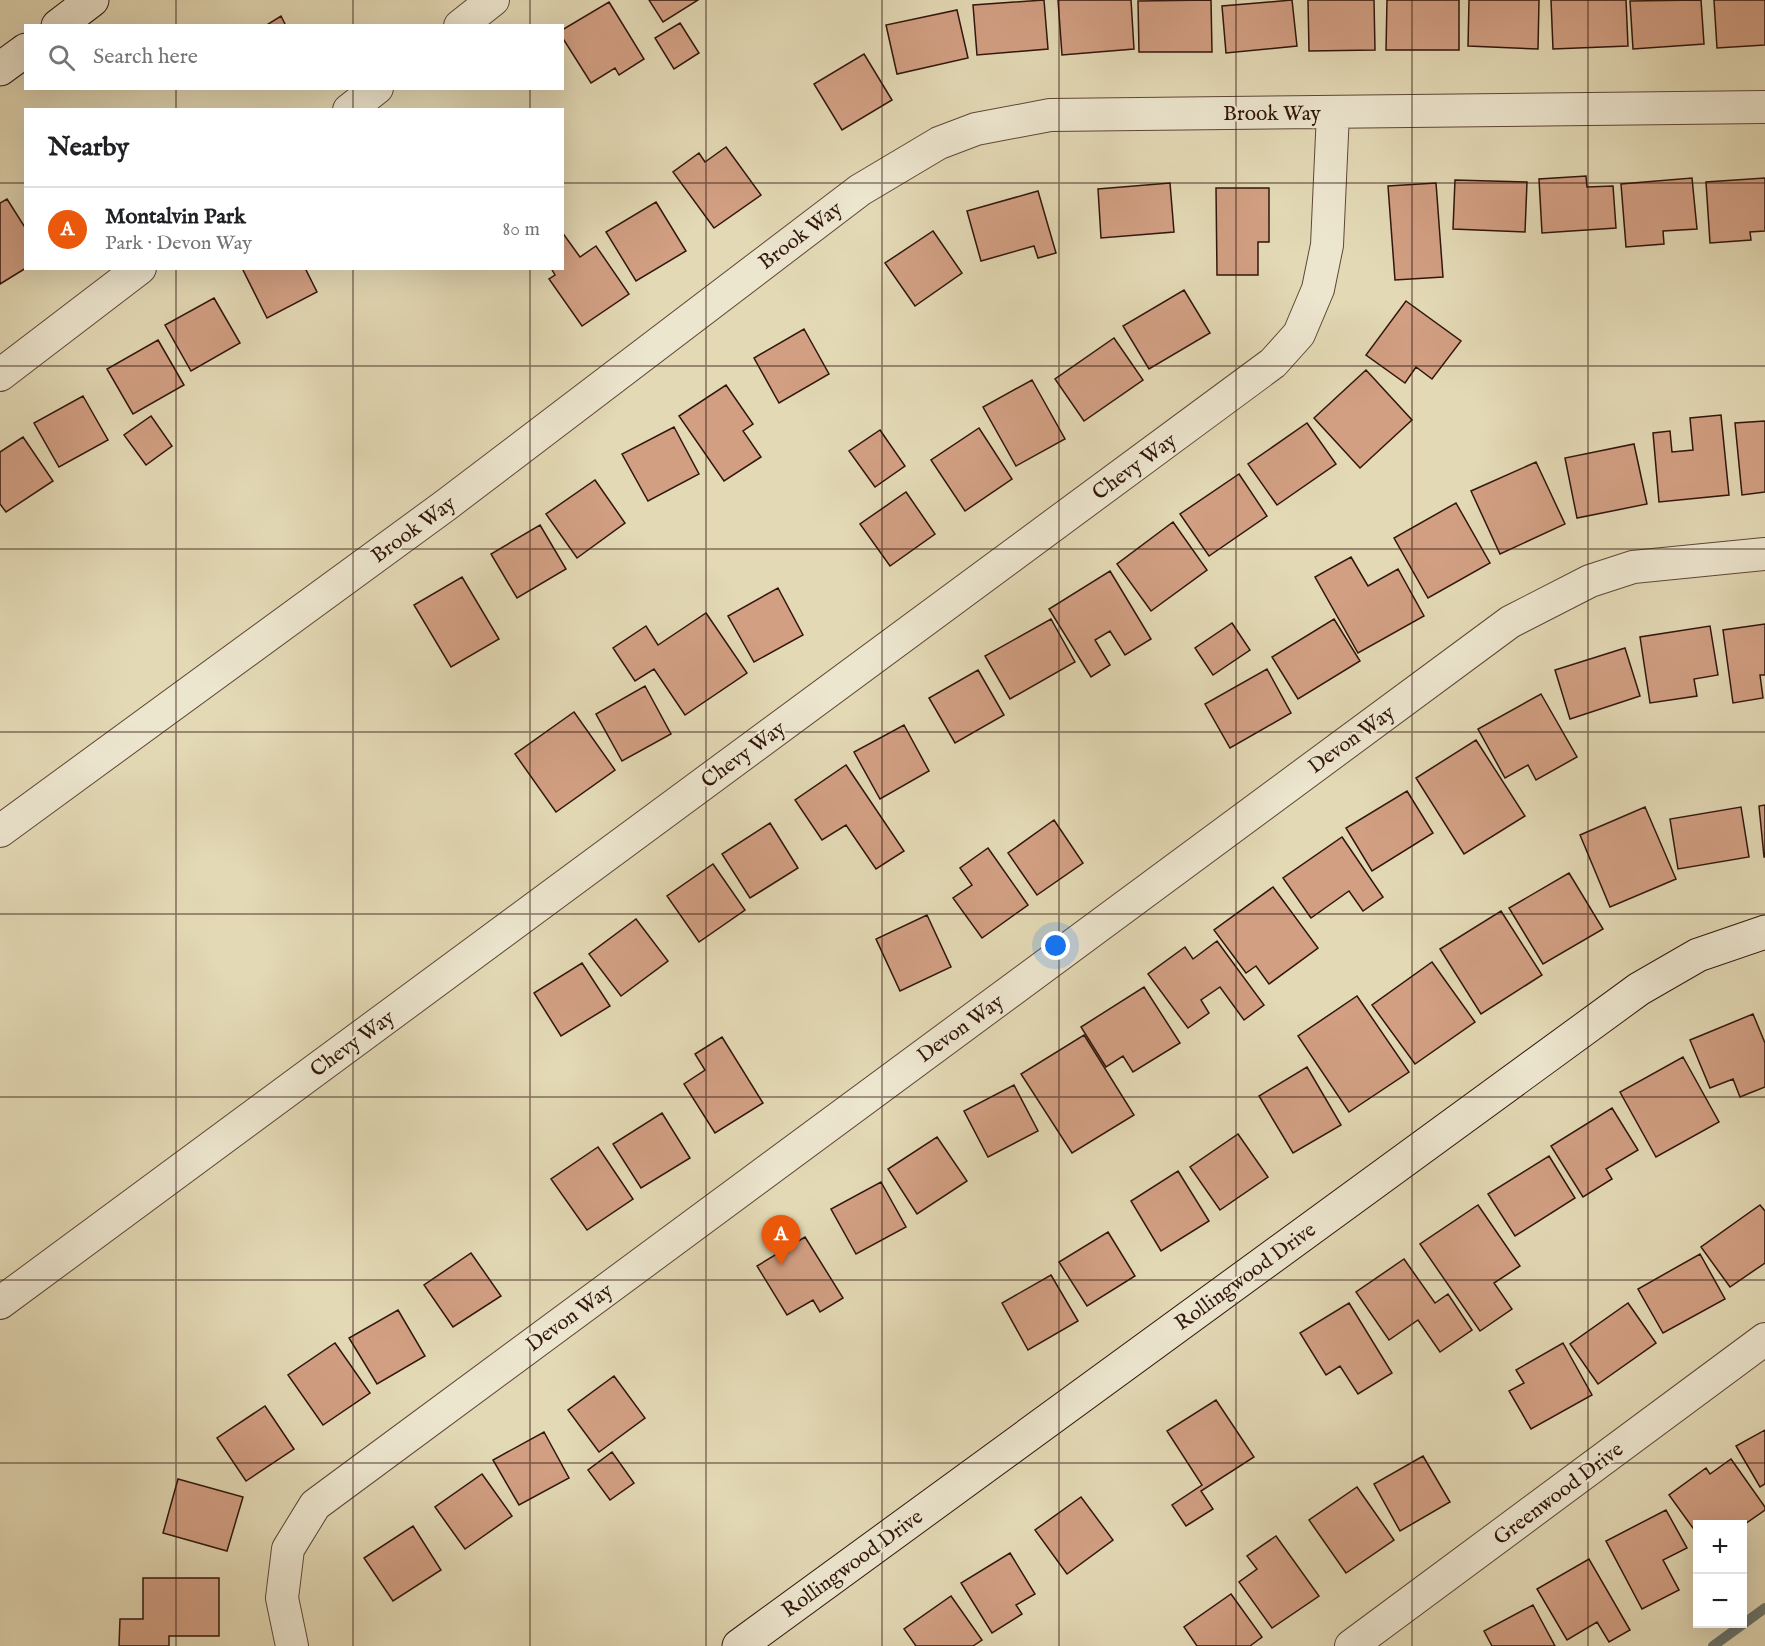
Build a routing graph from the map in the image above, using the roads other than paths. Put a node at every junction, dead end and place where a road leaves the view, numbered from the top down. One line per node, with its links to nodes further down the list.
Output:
1 (92, 0): 3 (street)
2 (493, 0): 4 (street)
3 (61, 24)
4 (463, 24)
5 (24, 51): 6 (street)
6 (0, 69)
7 (374, 90): 9 (street)
8 (1765, 107): 10 (street, Brook Way)
9 (352, 108)
10 (1333, 113): 14 (street, Brook Way); 16 (street, Chevy Way)
11 (137, 270): 12 (street)
12 (0, 375)
13 (1765, 554): 18 (street, Devon Way)
14 (0, 831)
15 (1765, 932): 19 (street, Rollingwood Drive)
16 (0, 1303)
17 (1765, 1339): 20 (street, Greenwood Drive)
18 (291, 1646)
19 (739, 1646)
20 (1351, 1646)

